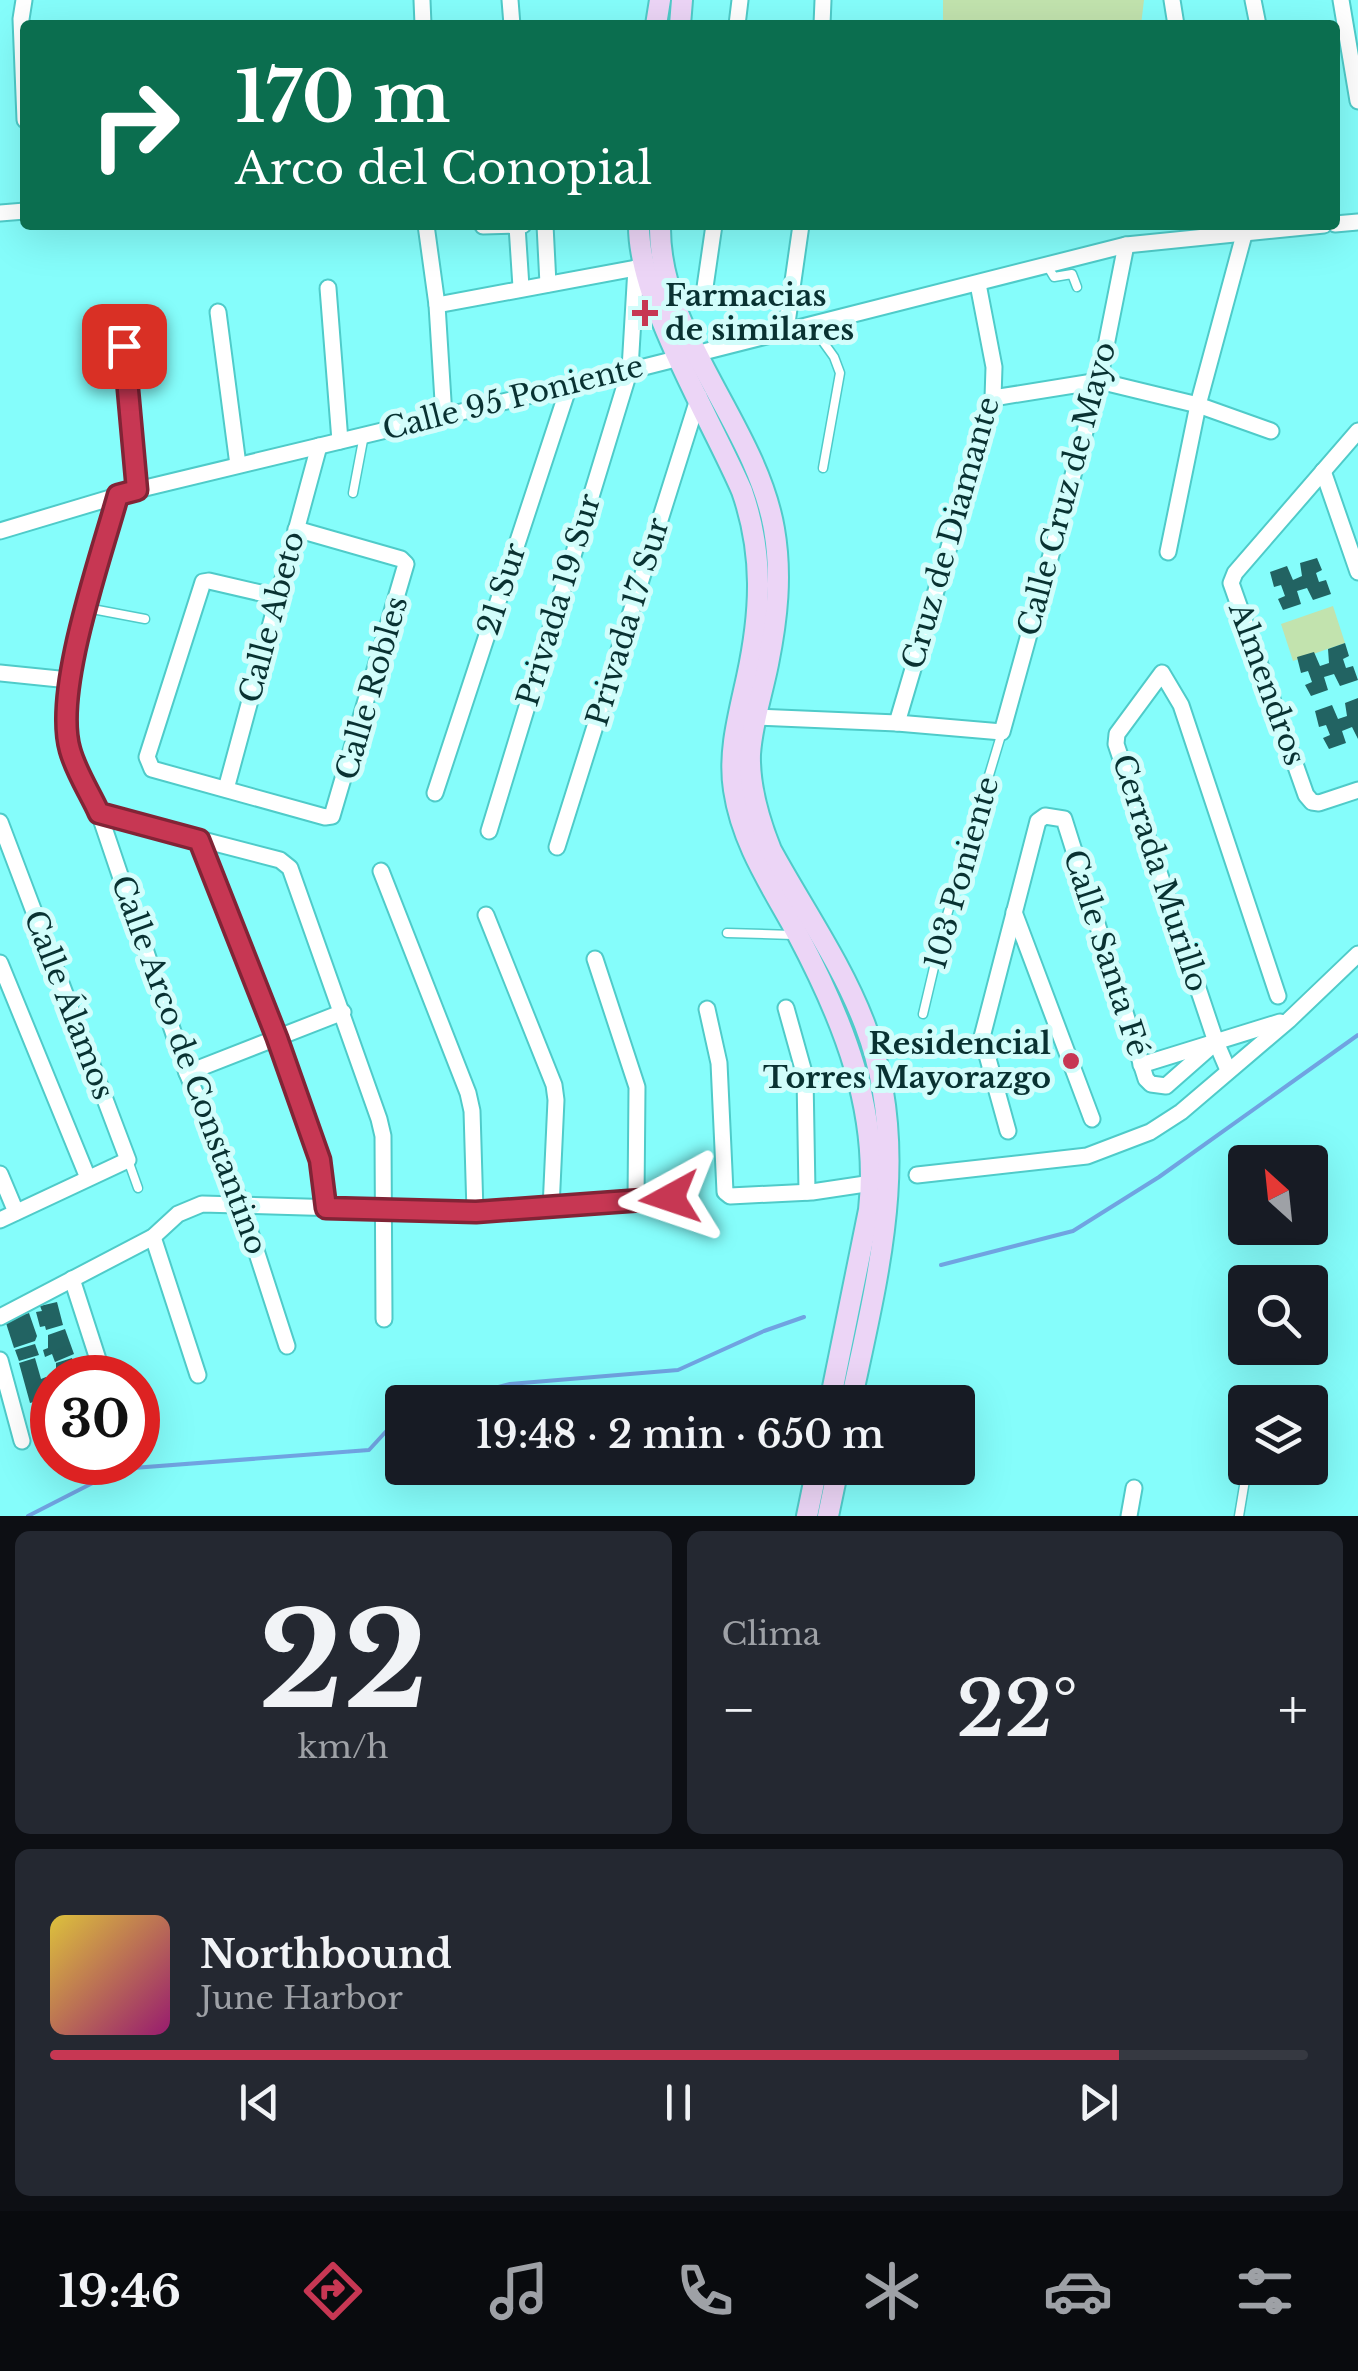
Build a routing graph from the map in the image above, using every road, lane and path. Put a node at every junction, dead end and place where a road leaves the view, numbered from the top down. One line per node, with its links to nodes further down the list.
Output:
1 (1340, 0): 2 (street)
2 (1347, 38): 3 (street)
3 (1358, 101)
4 (427, 230): 23 (street)
5 (520, 230): 19 (street)
6 (545, 230): 17 (street)
7 (639, 230): 15 (main road)
8 (660, 230): 28 (main road)
9 (713, 230): 22 (street)
10 (801, 230): 26 (street)
11 (1216, 230): 13 (street, Calle 95 Poniente); 14 (street, Calle 95 Poniente)
12 (1258, 230): 13 (street, Calle 95 Poniente)
13 (1245, 231): 34 (street)
14 (1126, 245): 16 (street, Calle 95 Poniente); 30 (street, Calle Cruz de Mayo)
15 (640, 265): 17 (street); 28 (main road); 29 (street, Privada 19 Sur)
16 (1048, 266): 18 (street, Calle 95 Poniente); 20 (lane)
17 (548, 284): 19 (street)
18 (978, 284): 25 (street, Calle 95 Poniente); 33 (street, Cruz de Diamante)
19 (521, 287): 23 (street)
20 (1077, 287)
21 (328, 288): 39 (street)
22 (703, 300)
23 (438, 305): 35 (street)
24 (218, 312): 41 (street)
25 (811, 324): 26 (street, Calle 95 Poniente); 42 (lane)
26 (786, 330): 28 (street, Calle 95 Poniente)
27 (124, 346): 44 (street)
28 (688, 354): 29 (street, Calle 95 Poniente); 32 (main road); 56 (main road)
29 (630, 370): 31 (street, Calle 95 Poniente); 65 (street, Privada 19 Sur)
30 (1099, 381): 33 (street); 34 (street); 58 (street, Calle Cruz de Mayo)
31 (568, 386): 35 (street, Calle 95 Poniente); 62 (street, 21 Sur)
32 (698, 396): 59 (main road); 67 (street, Privada 17 Sur)
33 (993, 398): 57 (street, Cruz de Diamante)
34 (1198, 405): 37 (street); 49 (street)
35 (444, 416): 38 (street, Calle 95 Poniente)
36 (1358, 431): 43 (street, Almendros)
37 (1272, 432)
38 (364, 436): 39 (street, Calle 95 Poniente); 45 (lane)
39 (340, 441): 40 (street, Calle 95 Poniente)
40 (319, 446): 41 (street, Calle 95 Poniente); 47 (street, Calle Abeto)
41 (238, 466): 44 (street, Calle 95 Poniente)
42 (823, 468)
43 (1323, 471): 50 (street); 61 (street, Almendros)
44 (137, 490): 46 (street, Calle 95 Poniente)
45 (352, 493)
46 (118, 495): 48 (street, Calle 95 Poniente); 52 (street, Calle Arco de Constantino)
47 (296, 529): 51 (street, Calle Abeto); 60 (street, Calle Robles)
48 (0, 531)
49 (1168, 552)
50 (1358, 572)
51 (278, 597): 60 (street, Calle Abeto); 60 (street)
52 (87, 608): 53 (lane); 55 (street, Calle Arco de Constantino)
53 (145, 619)
54 (0, 673): 55 (street)
55 (69, 680): 63 (street, Calle Arco de Constantino)
56 (755, 716): 57 (street); 59 (main road)
57 (897, 722): 58 (street)
58 (1002, 732): 80 (lane, 103 Poniente)
59 (741, 757): 72 (main road); 114 (main road)
60 (226, 789)
61 (1358, 790)
62 (435, 793)
63 (99, 813): 66 (street); 86 (street, Calle Arco de Constantino)
64 (0, 822): 89 (street, Calle Álamos)
65 (489, 831)
66 (199, 840): 79 (street); 82 (street)
67 (556, 847)
68 (380, 871): 103 (street)
69 (1014, 912): 84 (street, Calle Santa Fé); 87 (street); 88 (street)
70 (486, 915): 100 (street)
71 (727, 932): 72 (lane)
72 (798, 935): 93 (main road)
73 (1358, 954): 81 (street)
74 (596, 960): 97 (street)
75 (0, 963): 92 (street)
76 (1278, 996): 83 (street, Cerrada Murillo)
77 (707, 1008): 95 (street)
78 (786, 1008): 95 (street)
79 (343, 1012): 82 (street); 101 (street)
80 (923, 1014)
81 (1289, 1020): 83 (street); 85 (street)
82 (277, 1038): 86 (street); 99 (street)
83 (1216, 1042): 84 (street); 84 (street, Calle Santa Fé); 85 (street, Cerrada Murillo)
84 (1141, 1065)
85 (1228, 1070): 91 (street)
86 (188, 1073): 98 (street, Calle Arco de Constantino)
87 (1092, 1119)
88 (1008, 1131)
89 (128, 1160): 92 (street); 94 (lane, Calle Álamos)
90 (0, 1174): 102 (street)
91 (916, 1175)
92 (88, 1178): 102 (street)
93 (872, 1183): 95 (street); 113 (main road)
94 (138, 1188)
95 (806, 1192)
96 (670, 1198): 97 (street)
97 (636, 1201): 100 (street)
98 (242, 1204): 99 (street); 105 (street); 109 (street, Calle Arco de Constantino)
99 (326, 1208): 101 (street)
100 (551, 1208): 103 (street)
101 (382, 1210): 103 (street); 108 (street)
102 (16, 1212): 104 (street)
103 (476, 1212)
104 (0, 1220)
105 (153, 1238): 106 (street); 112 (street)
106 (72, 1278): 107 (street); 110 (street)
107 (0, 1317)
108 (384, 1319)
109 (288, 1346)
110 (97, 1355)
111 (0, 1360): 115 (street)
112 (198, 1376)
113 (833, 1385)
114 (854, 1385)
115 (22, 1441)
116 (813, 1485): 120 (main road)
117 (834, 1485): 121 (main road)
118 (1244, 1485): 123 (lane)
119 (1134, 1488): 122 (street)
120 (807, 1516)
121 (828, 1516)
122 (1129, 1516)
123 (1238, 1516)

